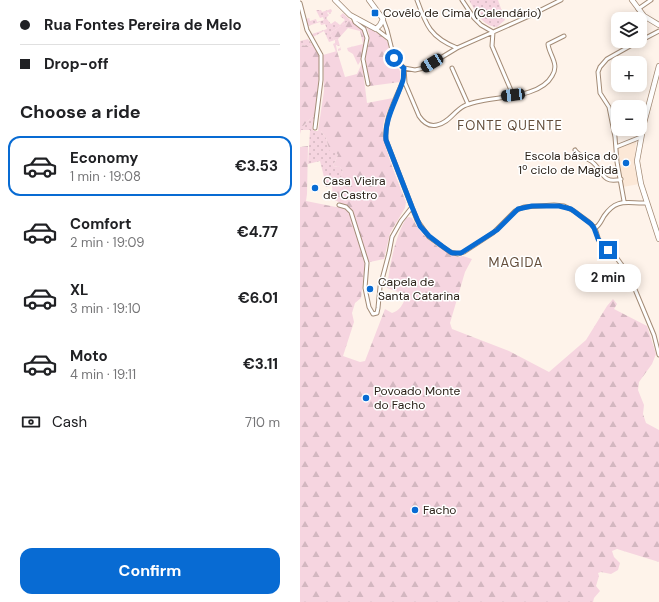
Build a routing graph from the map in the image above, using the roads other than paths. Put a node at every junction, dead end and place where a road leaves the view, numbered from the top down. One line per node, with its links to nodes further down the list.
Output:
1 (335, 0): 10 (street)
2 (369, 0): 11 (street)
3 (417, 0): 19 (street)
4 (462, 0): 15 (street)
5 (561, 0): 15 (street)
6 (632, 0): 9 (street)
7 (651, 0): 9 (street)
8 (300, 3): 28 (street)
9 (638, 9): 12 (street)
10 (353, 16): 13 (street); 25 (street)
11 (382, 19): 13 (street); 18 (street)
12 (657, 23)
13 (376, 29): 18 (street)
14 (659, 31): 17 (street)
15 (493, 32): 19 (street); 26 (street)
16 (564, 36): 26 (street)
17 (647, 37)
18 (389, 39): 22 (street)
19 (457, 48): 22 (street)
20 (627, 48): 30 (street)
21 (659, 66): 29 (street)
22 (404, 68): 24 (street)
23 (452, 68): 27 (street)
24 (404, 79): 27 (street); 36 (street)
25 (368, 84)
26 (513, 95): 27 (street)
27 (468, 104)
28 (315, 128)
29 (641, 137): 30 (street); 34 (street)
30 (616, 147): 32 (street)
31 (575, 150): 32 (street)
32 (621, 179): 33 (street)
33 (624, 201): 34 (street); 37 (street)
34 (647, 203): 38 (street)
35 (339, 205): 36 (street)
36 (412, 207): 37 (street)
37 (594, 228): 39 (street)
38 (659, 239)
39 (659, 355)

